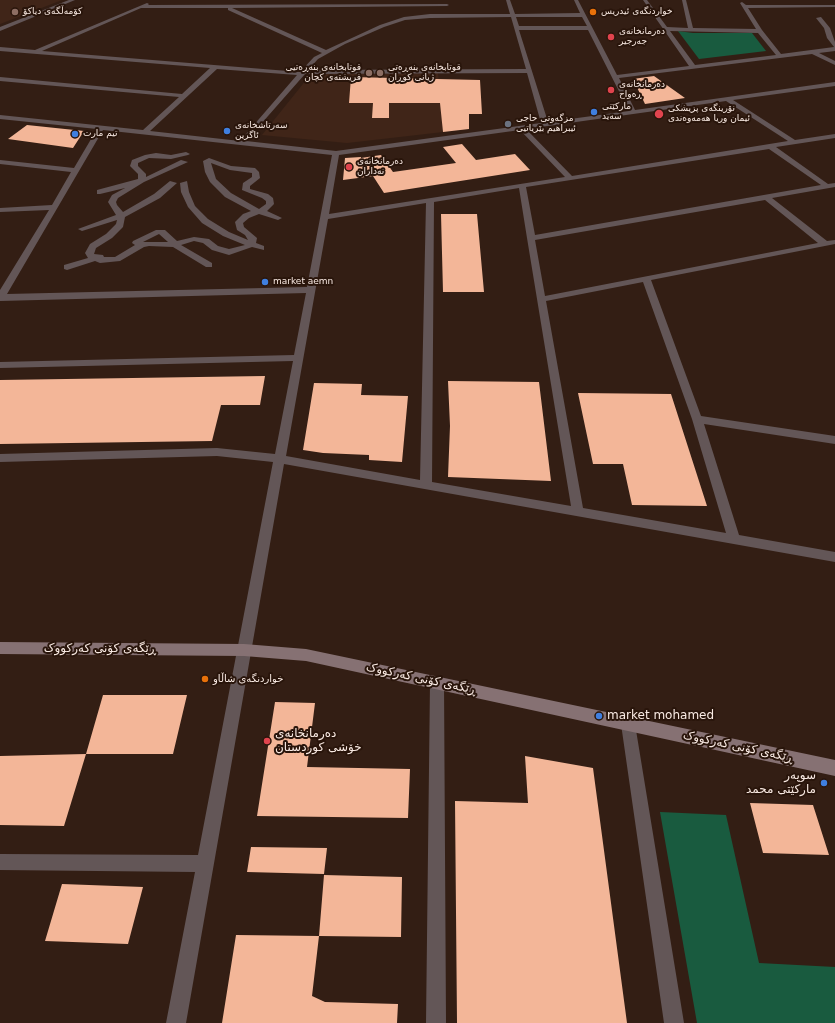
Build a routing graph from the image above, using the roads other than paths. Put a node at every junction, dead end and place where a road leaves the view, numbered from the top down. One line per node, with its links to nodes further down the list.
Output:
1 (73, 0): 19 (street)
2 (156, 0): 10 (street)
3 (508, 0): 13 (street)
4 (576, 0): 14 (street)
5 (645, 0): 20 (street)
6 (684, 0): 21 (street)
7 (740, 0): 12 (street)
8 (446, 3): 11 (street); 15 (street)
9 (835, 6): 12 (street)
10 (140, 7): 11 (street); 25 (street)
11 (225, 7): 26 (street)
12 (745, 7): 22 (street)
13 (512, 15): 14 (street); 15 (street); 17 (street)
14 (583, 15): 18 (street)
15 (448, 16): 26 (street)
16 (819, 18): 23 (street)
17 (517, 28): 18 (street); 32 (street)
18 (590, 28): 34 (street)
19 (0, 29)
20 (666, 29): 21 (street); 31 (street)
21 (691, 29): 22 (street)
22 (760, 31): 28 (street)
23 (835, 47): 27 (street)
24 (0, 48): 25 (street)
25 (36, 52): 30 (street)
26 (325, 52): 33 (street)
27 (813, 52): 28 (street); 29 (street)
28 (780, 56): 31 (street)
29 (835, 64)
30 (215, 67): 33 (street); 37 (street)
31 (693, 67): 34 (street)
32 (530, 71): 33 (street); 41 (street)
33 (302, 73): 46 (street)
34 (615, 77): 39 (street)
35 (0, 79): 37 (street)
36 (835, 84): 38 (street)
37 (184, 96): 44 (street)
38 (727, 99): 39 (street); 47 (street)
39 (633, 112): 41 (street)
40 (0, 117): 42 (street)
41 (545, 124): 43 (street)
42 (101, 128): 44 (street); 53 (street)
43 (522, 128): 49 (street); 54 (street)
44 (146, 132): 46 (street)
45 (835, 136): 47 (street)
46 (242, 142): 49 (street)
47 (793, 142): 48 (street)
48 (770, 146): 54 (street); 59 (street)
49 (336, 153): 67 (street)
50 (186, 154): 55 (street)
51 (0, 162): 53 (street)
52 (184, 162): 55 (street)
53 (75, 170): 63 (street)
54 (570, 178): 58 (street)
55 (140, 182): 60 (street); 66 (street)
56 (173, 183): 66 (street)
57 (184, 183): 74 (street)
58 (522, 185): 62 (street); 70 (street)
59 (831, 186): 61 (street)
60 (100, 192)
61 (766, 197): 70 (street); 73 (street)
62 (430, 200): 67 (street); 89 (street)
63 (53, 207): 64 (street); 81 (street)
64 (0, 210)
65 (260, 212): 65 (street); 68 (street); 74 (street)
66 (121, 216): 69 (street); 76 (street)
67 (324, 217): 80 (street)
68 (278, 218)
69 (82, 229)
70 (531, 238): 82 (street)
71 (835, 242): 73 (street)
72 (175, 244): 74 (street); 76 (street); 76 (street); 77 (street)
73 (825, 244): 79 (street)
74 (250, 245): 75 (street)
75 (261, 248)
76 (96, 259): 78 (street)
77 (209, 265)
78 (67, 267)
79 (646, 279): 82 (street); 85 (street)
80 (310, 290): 81 (street); 83 (street)
81 (0, 298)
82 (542, 299): 90 (street)
83 (298, 358): 84 (street); 88 (street)
84 (0, 366)
85 (697, 419): 86 (street); 91 (street)
86 (835, 440)
87 (0, 458): 88 (street)
88 (280, 458): 89 (street); 94 (street)
89 (426, 484): 90 (street)
90 (578, 513): 91 (street)
91 (734, 540): 92 (street)
92 (835, 557)
93 (0, 648): 94 (street, ڕێگەی کۆنی کەرکووک)
94 (244, 650): 95 (street, ڕێگەی کۆنی کەرکووک); 99 (street)
95 (436, 683): 96 (street, ڕێگەی کۆنی کەرکووک); 101 (street)
96 (628, 724): 97 (street, ڕێگەی کۆنی کەرکووک); 102 (street)
97 (834, 769)
98 (0, 862): 99 (street)
99 (205, 864): 100 (street)
100 (176, 1023)
101 (436, 1023)
102 (674, 1023)

